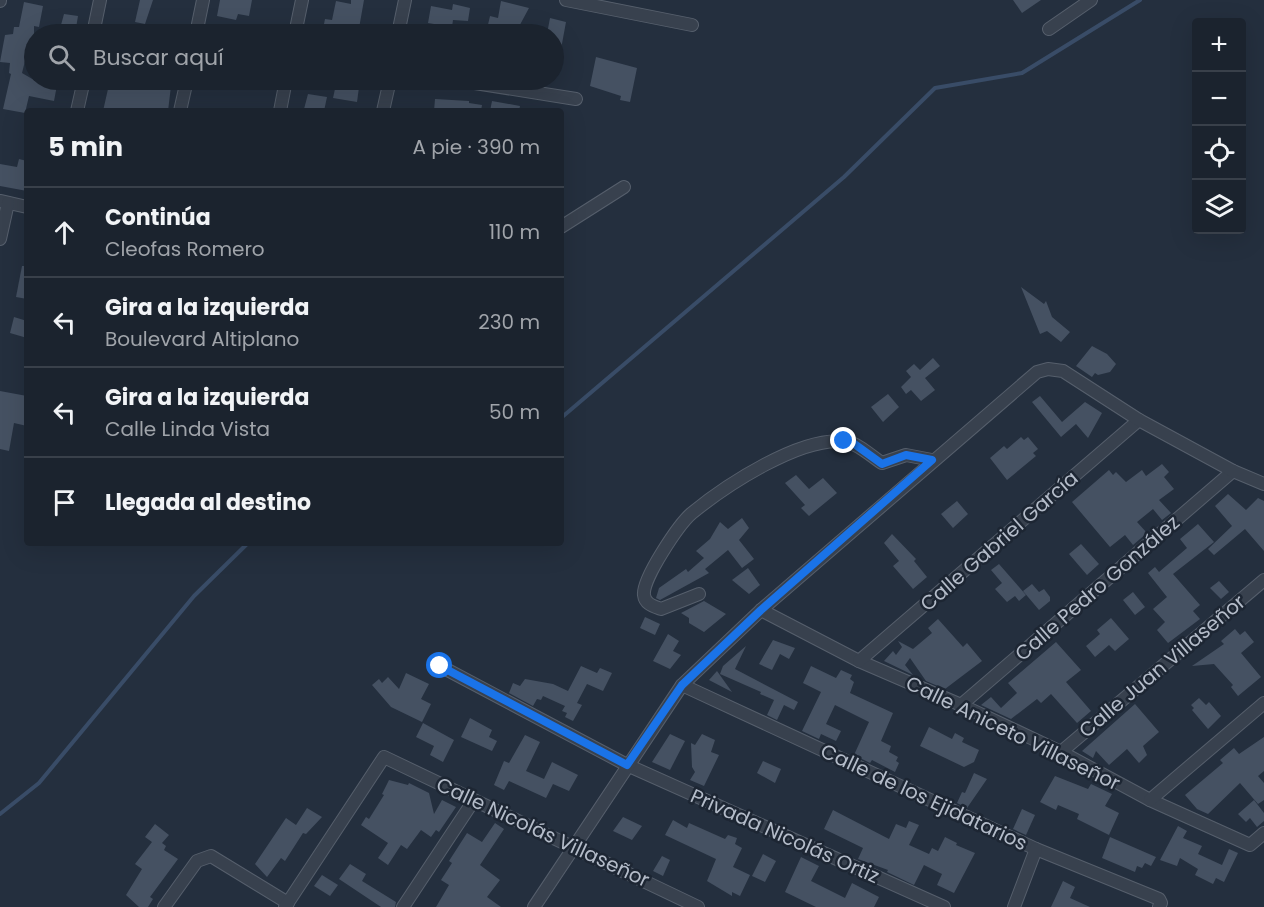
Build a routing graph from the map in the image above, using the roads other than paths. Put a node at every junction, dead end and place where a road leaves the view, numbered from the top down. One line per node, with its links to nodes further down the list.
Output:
1 (100, 0): 8 (street)
2 (203, 0): 9 (street)
3 (302, 0): 10 (street)
4 (405, 0): 11 (street)
5 (566, 0): 7 (street)
6 (1092, 0): 13 (street)
7 (604, 4): 12 (street)
8 (95, 24)
9 (198, 24)
10 (297, 24)
11 (400, 24)
12 (692, 25)
13 (1049, 29)
14 (82, 90): 20 (street)
15 (185, 90): 21 (street)
16 (284, 90): 22 (street)
17 (387, 90): 23 (street)
18 (519, 90): 19 (street)
19 (576, 99)
20 (78, 108)
21 (181, 108)
22 (281, 108)
23 (383, 108)
24 (624, 187): 27 (street)
25 (4, 202): 26 (street); 28 (street)
26 (24, 206)
27 (564, 225)
28 (0, 239)
29 (1139, 420): 30 (street); 31 (street); 36 (street, Calle Gabriel García)
30 (932, 460): 34 (street); 35 (street)
31 (1233, 471): 32 (street); 40 (street, Calle Pedro González)
32 (1264, 484)
33 (1264, 580): 41 (street, Calle Juan Villaseñor)
34 (699, 594)
35 (761, 610): 36 (street, Calle Aniceto Villaseñor); 38 (street)
36 (859, 661): 40 (street, Calle Aniceto Villaseñor)
37 (440, 666): 42 (street, Privada Nicolás Ortiz)
38 (682, 685): 42 (street); 47 (street, Calle de los Ejidatarios)
39 (1264, 703): 44 (street)
40 (961, 705): 41 (street, Calle Aniceto Villaseñor)
41 (1061, 752): 44 (street, Calle Aniceto Villaseñor)
42 (627, 765): 46 (street); 54 (street, Privada Nicolás Ortiz)
43 (474, 800): 46 (street, Calle Nicolás Villaseñor); 49 (street, Calle Nicolás Villaseñor); 51 (street)
44 (1150, 800): 45 (street, Calle Aniceto Villaseñor)
45 (1264, 833)
46 (575, 847): 48 (street, Calle Nicolás Villaseñor); 52 (street)
47 (1036, 849): 55 (street); 56 (street, Calle de los Ejidatarios)
48 (682, 904): 53 (street, Calle Nicolás Villaseñor)
49 (287, 905): 50 (street)
50 (164, 907)
51 (403, 907)
52 (534, 907)
53 (698, 907)
54 (944, 907)
55 (1014, 907)
56 (1159, 907)

